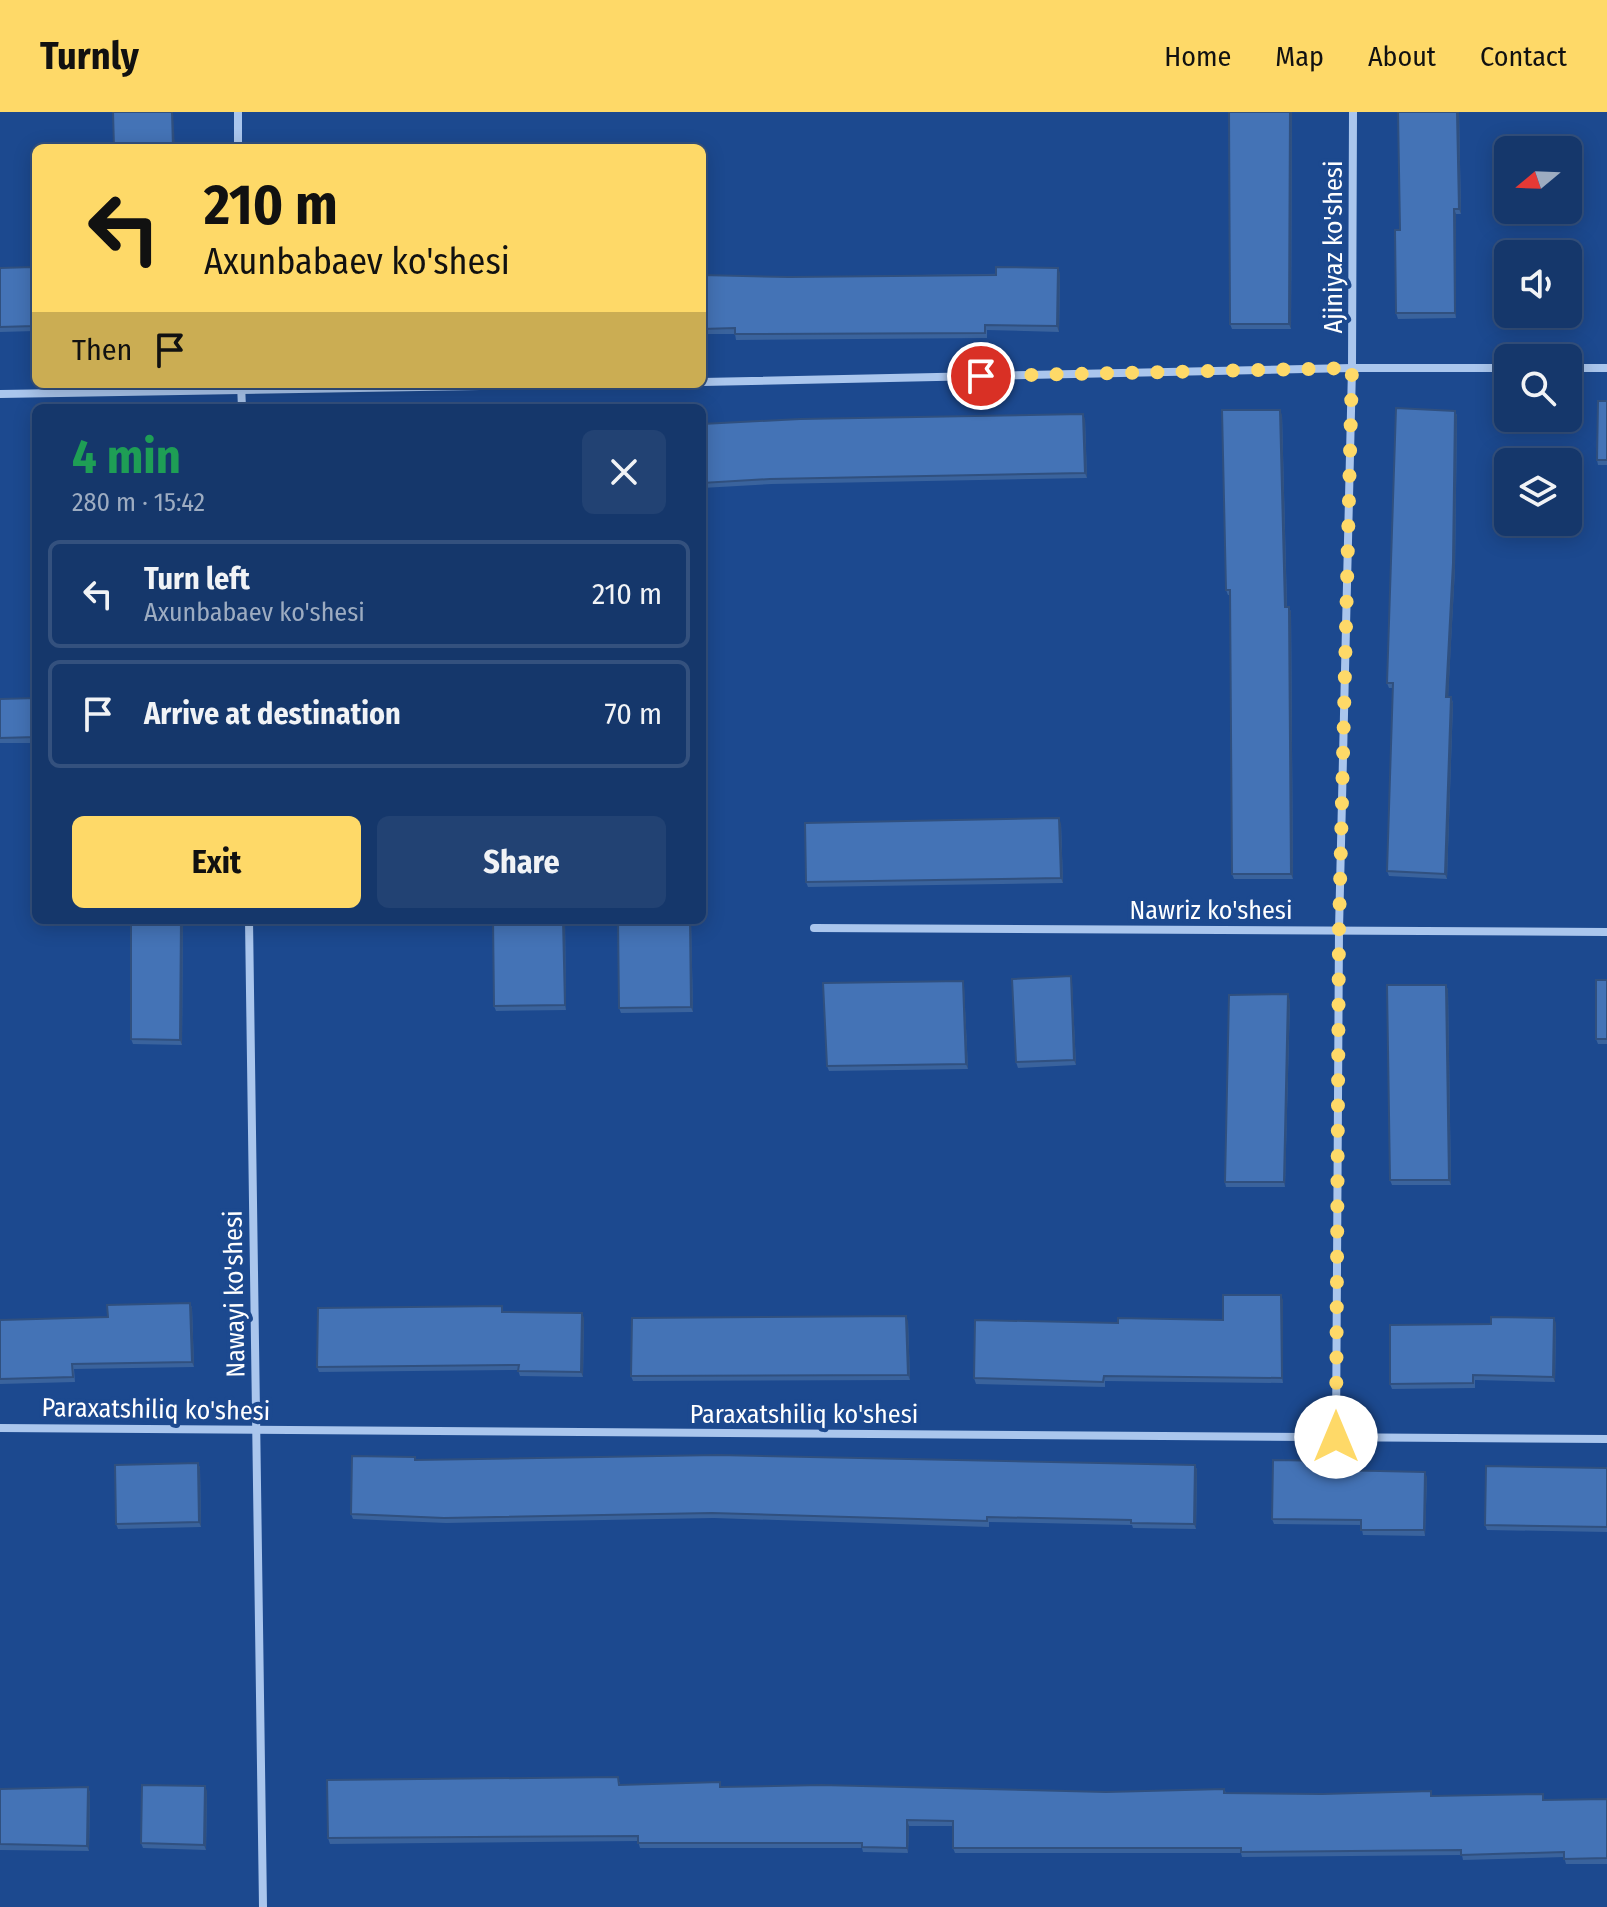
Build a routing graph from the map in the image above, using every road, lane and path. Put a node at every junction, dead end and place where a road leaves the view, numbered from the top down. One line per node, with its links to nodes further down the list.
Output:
1 (238, 112): 3 (street)
2 (1353, 112): 4 (street, Ajiniyaz ko'shesi)
3 (238, 144)
4 (1352, 368): 5 (street); 8 (street); 13 (street, Ajiniyaz ko'shesi)
5 (1494, 368)
6 (1582, 368): 7 (street)
7 (1607, 368)
8 (706, 382)
9 (242, 388): 10 (street)
10 (0, 394)
11 (249, 924): 16 (street, Nawayi ko'shesi)
12 (814, 928): 13 (street, Nawriz ko'shesi)
13 (1339, 930): 14 (street, Nawriz ko'shesi); 17 (street, Ajiniyaz ko'shesi)
14 (1607, 932)
15 (0, 1428): 16 (street, Paraxatshiliq ko'shesi)
16 (256, 1430): 17 (street, Paraxatshiliq ko'shesi); 19 (street, Nawayi ko'shesi)
17 (1336, 1437): 18 (street, Paraxatshiliq ko'shesi)
18 (1607, 1439)
19 (263, 1907)

